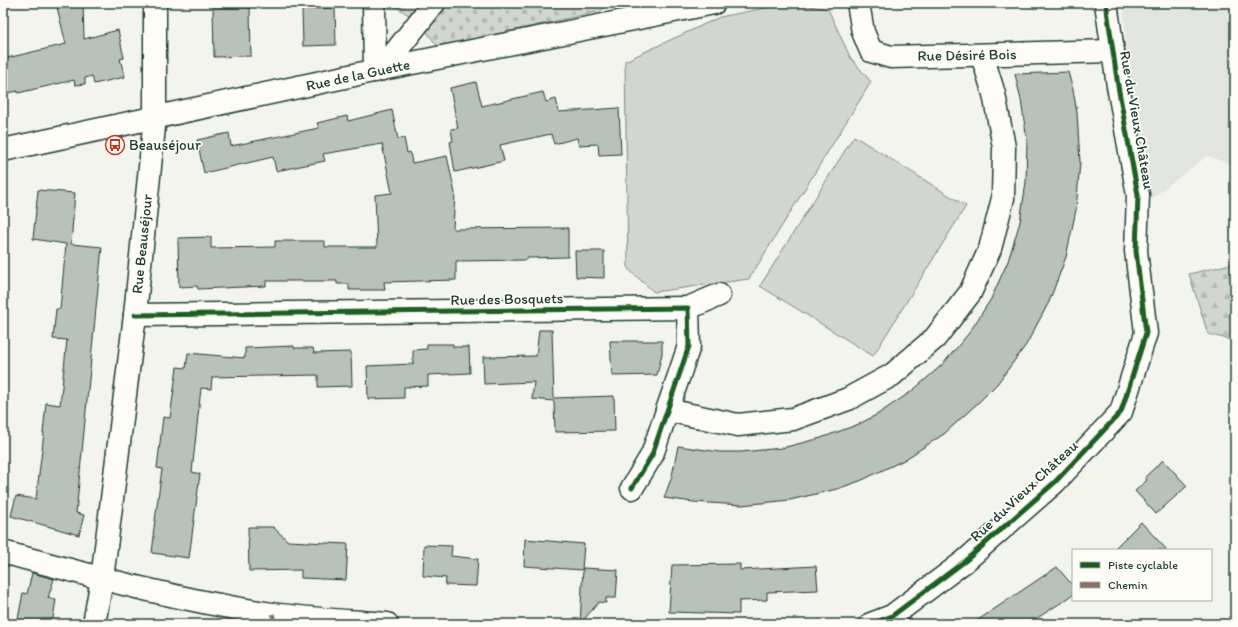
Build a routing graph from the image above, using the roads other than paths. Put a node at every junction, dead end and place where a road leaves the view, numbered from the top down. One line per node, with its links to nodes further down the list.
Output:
1 (155, 3): 10 (street, Rue Beauséjour)
2 (374, 3): 9 (street)
3 (434, 3): 9 (street)
4 (714, 3): 9 (street, Rue de la Guette)
5 (858, 3): 8 (street, Rue Désiré Bois)
6 (1106, 3): 7 (street, Rue du Vieux Château)
7 (1113, 52): 8 (street, Rue Désiré Bois); 21 (street, Rue du Vieux Château)
8 (982, 55): 15 (street)
9 (379, 70): 10 (street, Rue de la Guette)
10 (156, 117): 11 (street, Rue de la Guette); 14 (street, Rue Beauséjour)
11 (3, 150)
12 (719, 295): 13 (street)
13 (688, 308): 14 (street, Rue des Bosquets); 15 (street)
14 (135, 315): 18 (street, Rue Beauséjour)
15 (667, 410): 16 (street)
16 (632, 488)
17 (3, 552): 18 (street)
18 (102, 579): 19 (street); 20 (street)
19 (94, 624)
20 (387, 624)
21 (871, 624)

